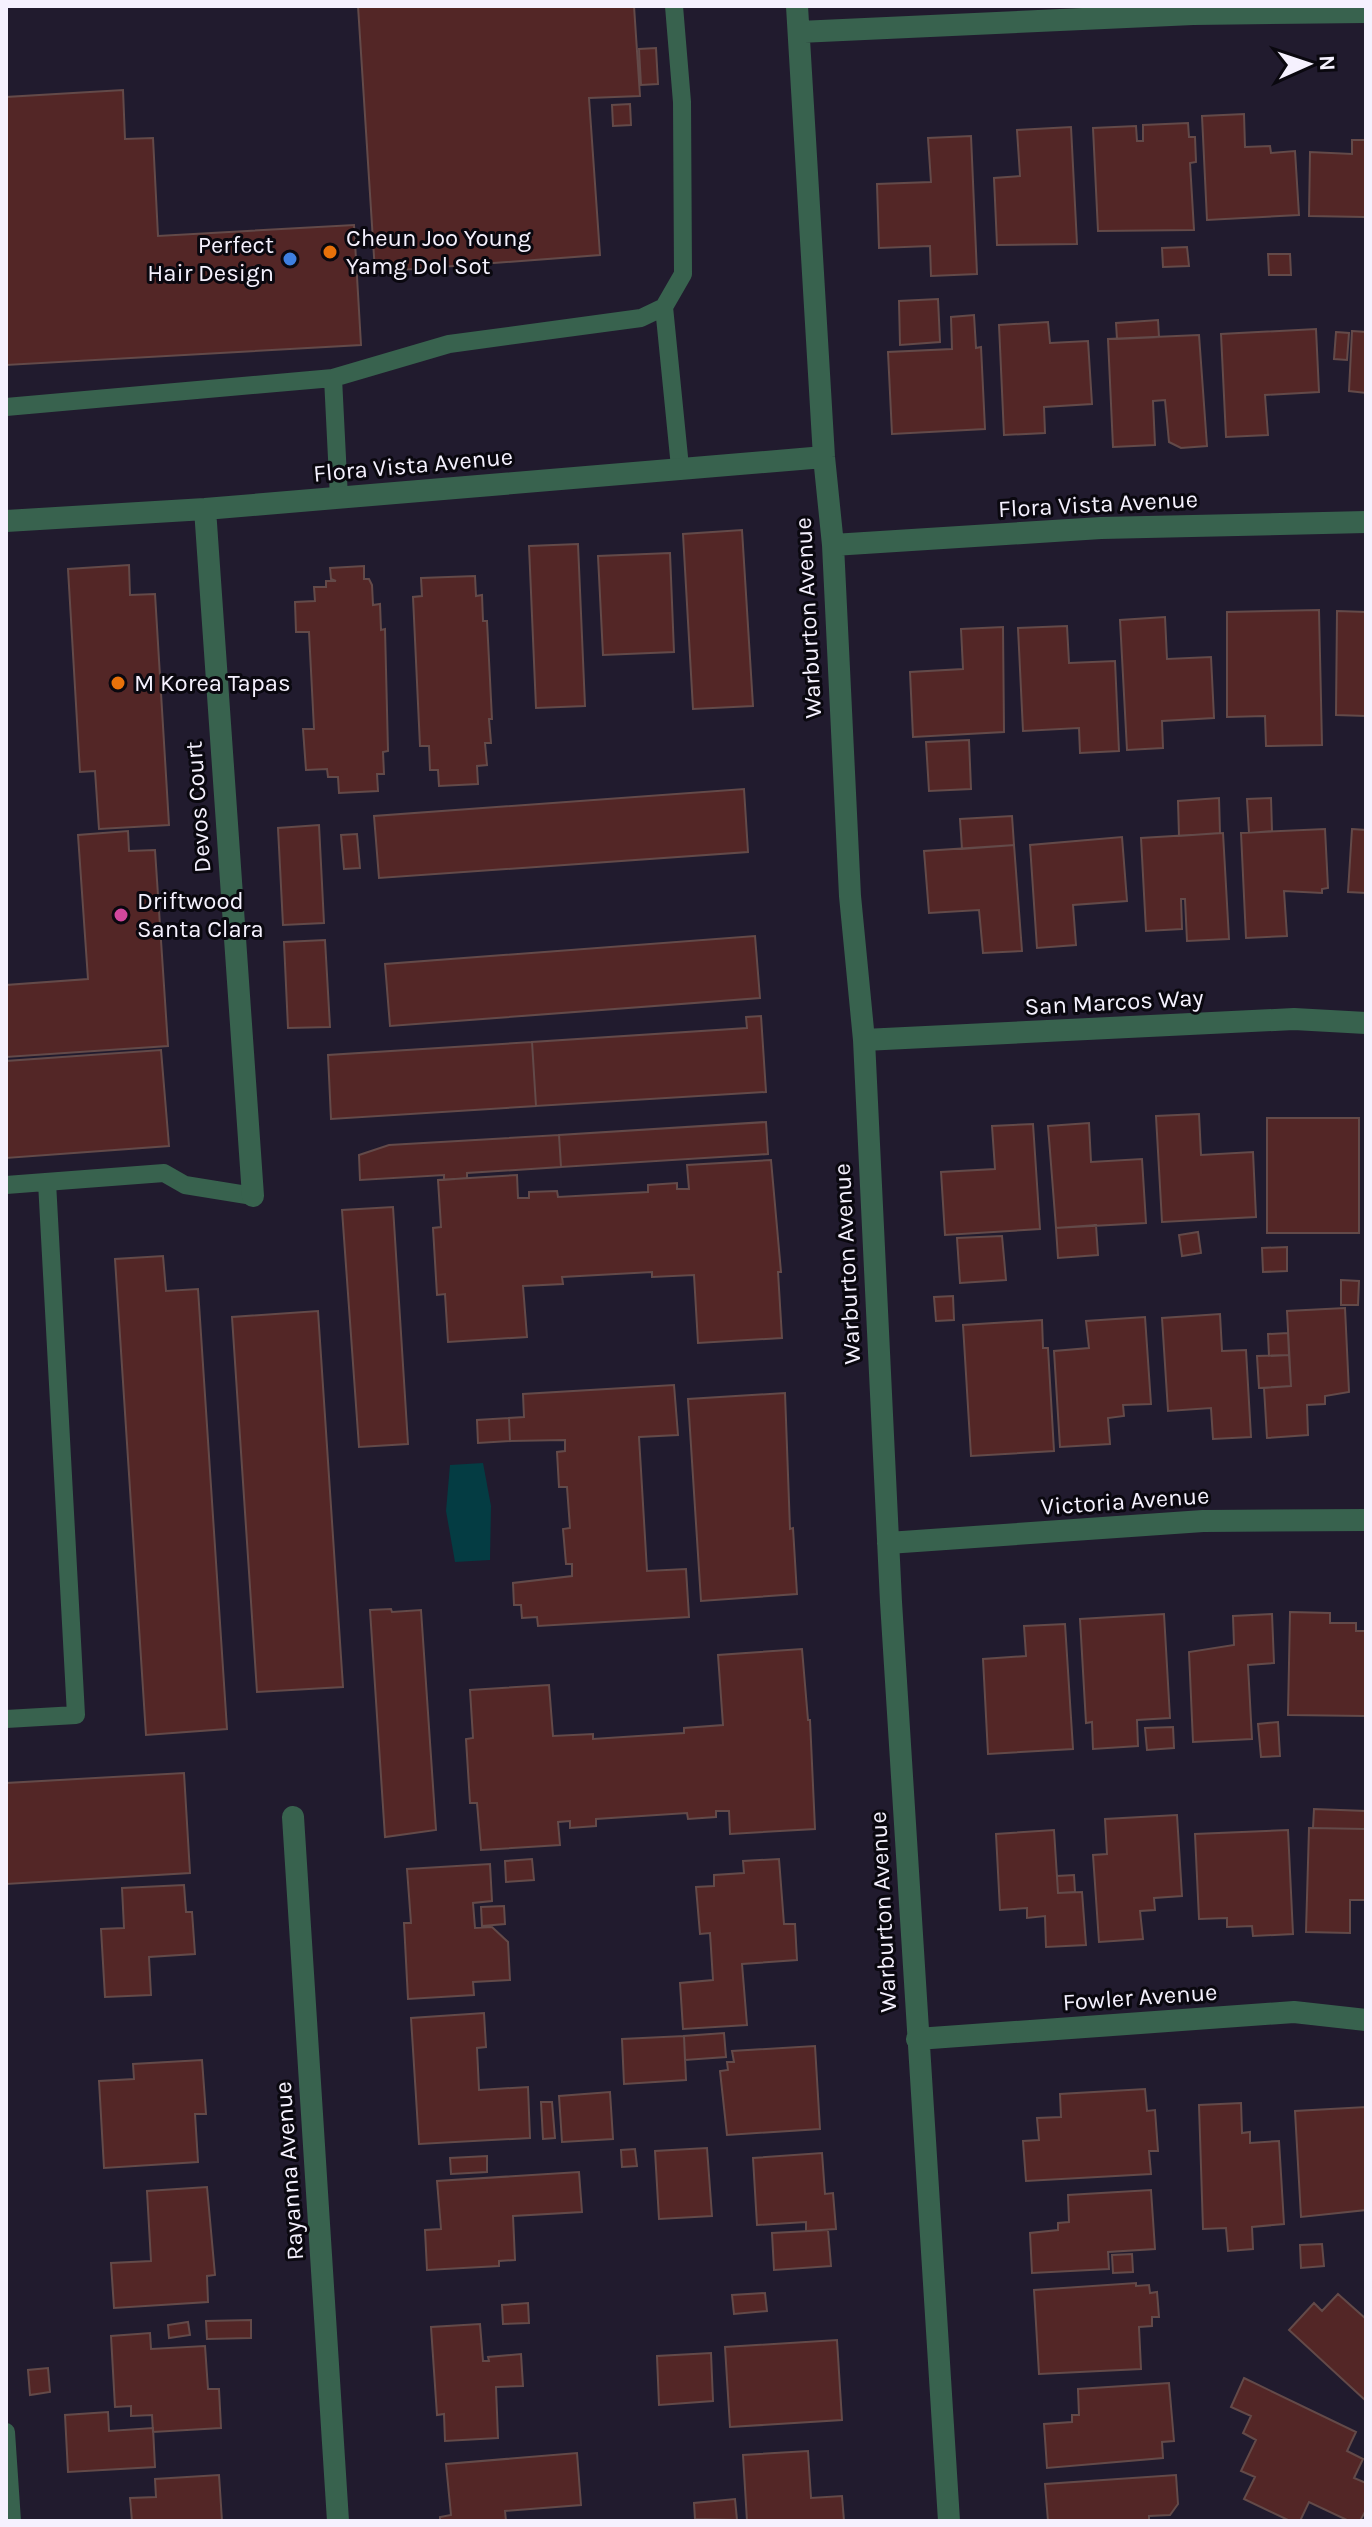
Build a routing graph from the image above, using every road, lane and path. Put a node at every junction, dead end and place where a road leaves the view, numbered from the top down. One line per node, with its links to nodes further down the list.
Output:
1 (674, 6): 5 (lane)
2 (797, 6): 4 (street, Warburton Avenue)
3 (1366, 12): 4 (street)
4 (799, 32): 8 (street, Warburton Avenue)
5 (664, 307): 6 (lane); 9 (lane)
6 (333, 378): 7 (lane); 10 (lane)
7 (6, 407)
8 (824, 457): 9 (street, Flora Vista Avenue); 14 (street, Warburton Avenue)
9 (680, 467): 10 (street, Flora Vista Avenue)
10 (339, 498): 11 (street, Flora Vista Avenue)
11 (205, 509): 12 (street, Flora Vista Avenue); 19 (street, Devos Court)
12 (6, 521)
13 (1366, 522): 14 (street, Flora Vista Avenue)
14 (833, 545): 16 (street, Warburton Avenue)
15 (1366, 1023): 16 (street, San Marcos Way)
16 (864, 1040): 21 (street, Warburton Avenue)
17 (47, 1182): 18 (lane); 19 (lane); 22 (lane)
18 (6, 1185)
19 (253, 1196)
20 (1366, 1520): 21 (street, Victoria Avenue)
21 (888, 1543): 25 (street, Warburton Avenue)
22 (6, 1719)
23 (293, 1817): 28 (street, Rayanna Avenue)
24 (1366, 2020): 25 (street, Fowler Avenue)
25 (917, 2039): 29 (street, Warburton Avenue)
26 (6, 2432): 27 (lane)
27 (12, 2521)
28 (338, 2521)
29 (949, 2521)

